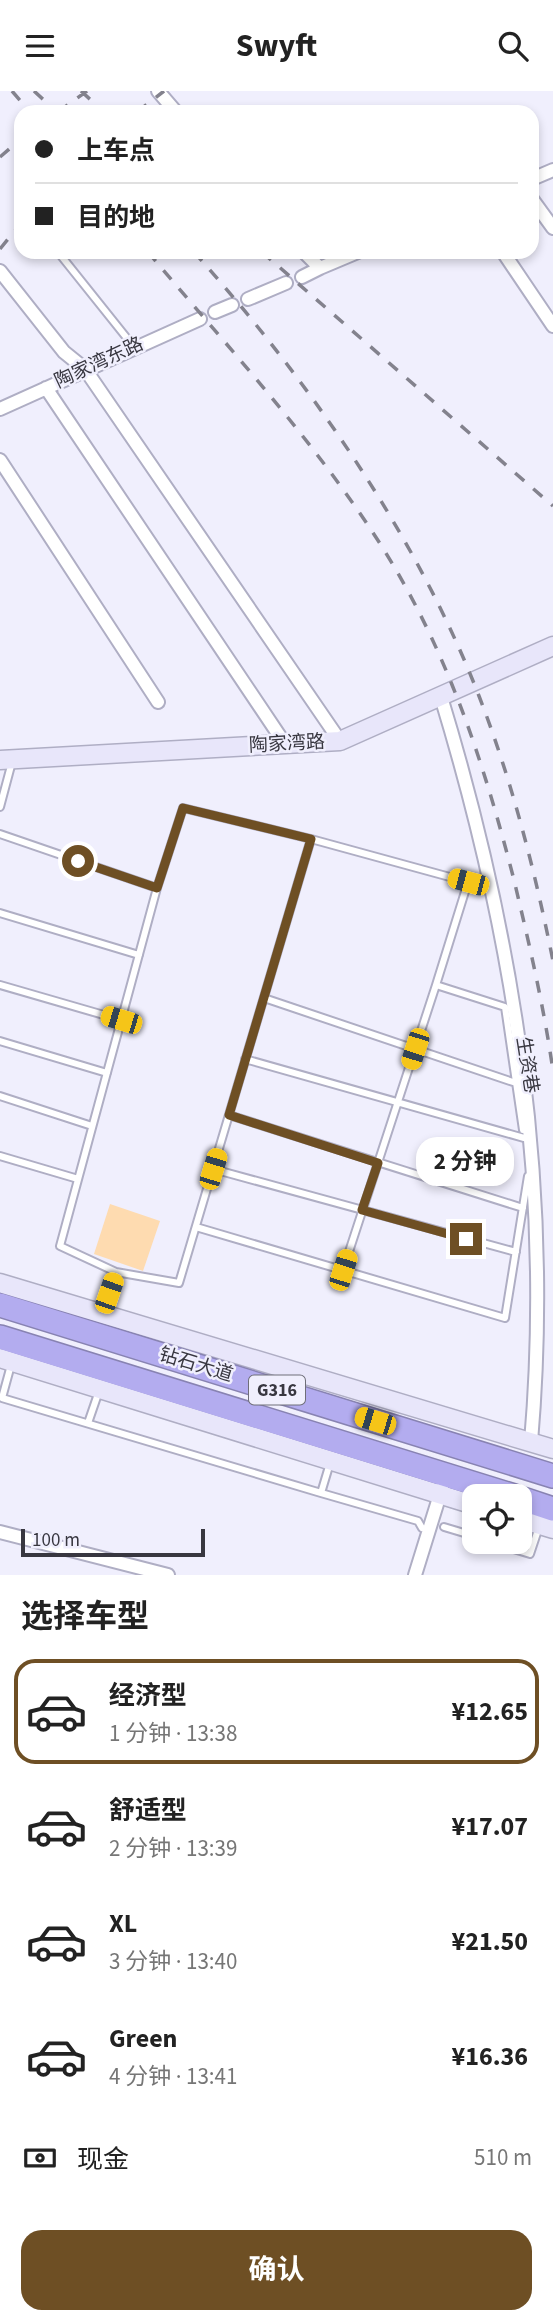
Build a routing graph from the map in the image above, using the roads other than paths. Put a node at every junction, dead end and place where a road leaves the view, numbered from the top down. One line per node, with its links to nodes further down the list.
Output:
1 (158, 91): 2 (street)
2 (170, 105)
3 (539, 209): 4 (street)
4 (553, 228)
5 (64, 259): 18 (lane)
6 (311, 259): 9 (street)
7 (341, 259): 9 (street)
8 (508, 259): 17 (street)
9 (320, 268): 11 (street)
10 (0, 271): 19 (street)
11 (302, 277)
12 (286, 283): 13 (street)
13 (248, 299)
14 (232, 305): 15 (street)
15 (215, 312)
16 (200, 319): 18 (street, 陶家湾东路)
17 (553, 326)
18 (134, 347): 19 (street, 陶家湾东路)
19 (85, 369): 20 (street, 陶家湾东路); 26 (street)
20 (46, 388): 21 (street, 陶家湾东路); 27 (street)
21 (0, 409)
22 (0, 460): 25 (street)
23 (553, 646): 24 (street, 陶家湾路)
24 (441, 697): 26 (street, 陶家湾路); 68 (street, 生资巷)
25 (158, 702)
26 (340, 741): 27 (street, 陶家湾路)
27 (285, 744): 28 (street, 陶家湾路)
28 (7, 760): 29 (lane)
29 (0, 807)
30 (0, 834): 32 (lane)
31 (311, 839): 32 (lane); 36 (lane); 37 (lane)
32 (157, 888): 34 (lane)
33 (0, 913): 34 (lane)
34 (139, 955): 38 (lane)
35 (0, 985): 38 (lane)
36 (436, 985): 40 (lane); 43 (lane)
37 (264, 998): 40 (lane); 41 (lane)
38 (121, 1020): 42 (lane)
39 (0, 1041): 42 (lane)
40 (415, 1049): 43 (lane); 45 (lane)
41 (246, 1059): 45 (lane); 46 (lane)
42 (107, 1073): 47 (lane)
43 (516, 1083): 48 (lane)
44 (0, 1096): 47 (lane)
45 (398, 1102): 48 (lane); 50 (lane)
46 (229, 1115): 50 (lane); 51 (lane)
47 (92, 1126): 52 (lane)
48 (524, 1138): 53 (lane)
49 (0, 1156): 52 (lane)
50 (378, 1163): 53 (lane); 54 (lane)
51 (213, 1169): 54 (lane); 55 (lane)
52 (78, 1179): 58 (lane)
53 (523, 1208): 56 (lane)
54 (362, 1210): 56 (lane); 57 (lane)
55 (195, 1227): 57 (lane); 58 (lane)
56 (516, 1252): 57 (lane)
57 (343, 1270)
58 (116, 1272): 61 (lane)
59 (0, 1283): 61 (street)
60 (0, 1305): 61 (highway, 钻石大道 / G316)
61 (99, 1324): 68 (street); 71 (highway, 钻石大道 / G316)
62 (0, 1337): 64 (highway, 钻石大道 / G316)
63 (6, 1360): 64 (street); 66 (lane)
64 (82, 1373): 65 (street); 72 (highway, 钻石大道 / G316)
65 (99, 1389): 67 (lane); 70 (street)
66 (1, 1397): 67 (lane)
67 (88, 1423): 74 (lane)
68 (531, 1442): 69 (street)
69 (553, 1449)
70 (330, 1461): 72 (street); 74 (lane)
71 (553, 1476)
72 (443, 1484): 73 (highway, 钻石大道 / G316); 75 (street); 84 (street)
73 (462, 1487)
74 (321, 1493): 79 (lane)
75 (462, 1497)
76 (532, 1508): 77 (highway)
77 (549, 1521): 82 (lane)
78 (444, 1527): 81 (lane)
79 (422, 1528)
80 (0, 1532): 83 (street)
81 (462, 1532)
82 (532, 1551)
83 (168, 1575)
84 (415, 1575)

